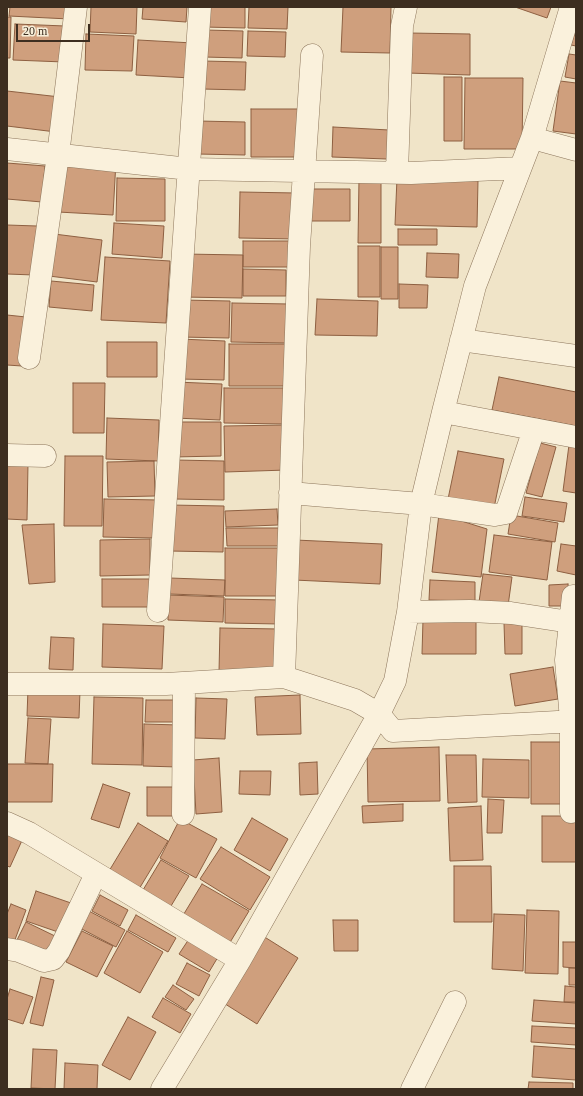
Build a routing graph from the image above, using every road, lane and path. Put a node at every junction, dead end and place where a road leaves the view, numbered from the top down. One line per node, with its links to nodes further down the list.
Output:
1 (76, 7): 9 (street)
2 (200, 7): 11 (street)
3 (406, 7): 13 (street)
4 (571, 7): 6 (street)
5 (312, 55): 12 (street)
6 (532, 138): 8 (street); 10 (street)
7 (7, 149): 9 (street)
8 (576, 150)
9 (58, 155): 11 (street); 16 (street)
10 (520, 168): 13 (street); 14 (street)
11 (189, 169): 12 (street); 25 (street)
12 (305, 170): 13 (street); 22 (street)
13 (397, 172)
14 (461, 340): 15 (street); 17 (street)
15 (576, 356)
16 (29, 358)
17 (443, 412): 18 (street); 23 (street)
18 (534, 429): 19 (street); 23 (street)
19 (576, 437)
20 (7, 455): 21 (street)
21 (45, 456)
22 (290, 493): 23 (street); 28 (street)
23 (421, 504): 26 (street)
24 (573, 596): 27 (street)
25 (158, 611)
26 (408, 612): 27 (street); 31 (street)
27 (571, 636): 32 (street)
28 (284, 677): 29 (street); 31 (street)
29 (184, 682): 30 (street); 34 (street)
30 (7, 684)
31 (379, 714): 32 (street); 38 (street)
32 (574, 720): 33 (street)
33 (571, 812)
34 (183, 814)
35 (7, 823): 36 (street)
36 (96, 874): 37 (street); 38 (street)
37 (7, 949)
38 (240, 960): 40 (street)
39 (456, 1002): 41 (street)
40 (162, 1089)
41 (412, 1089)

